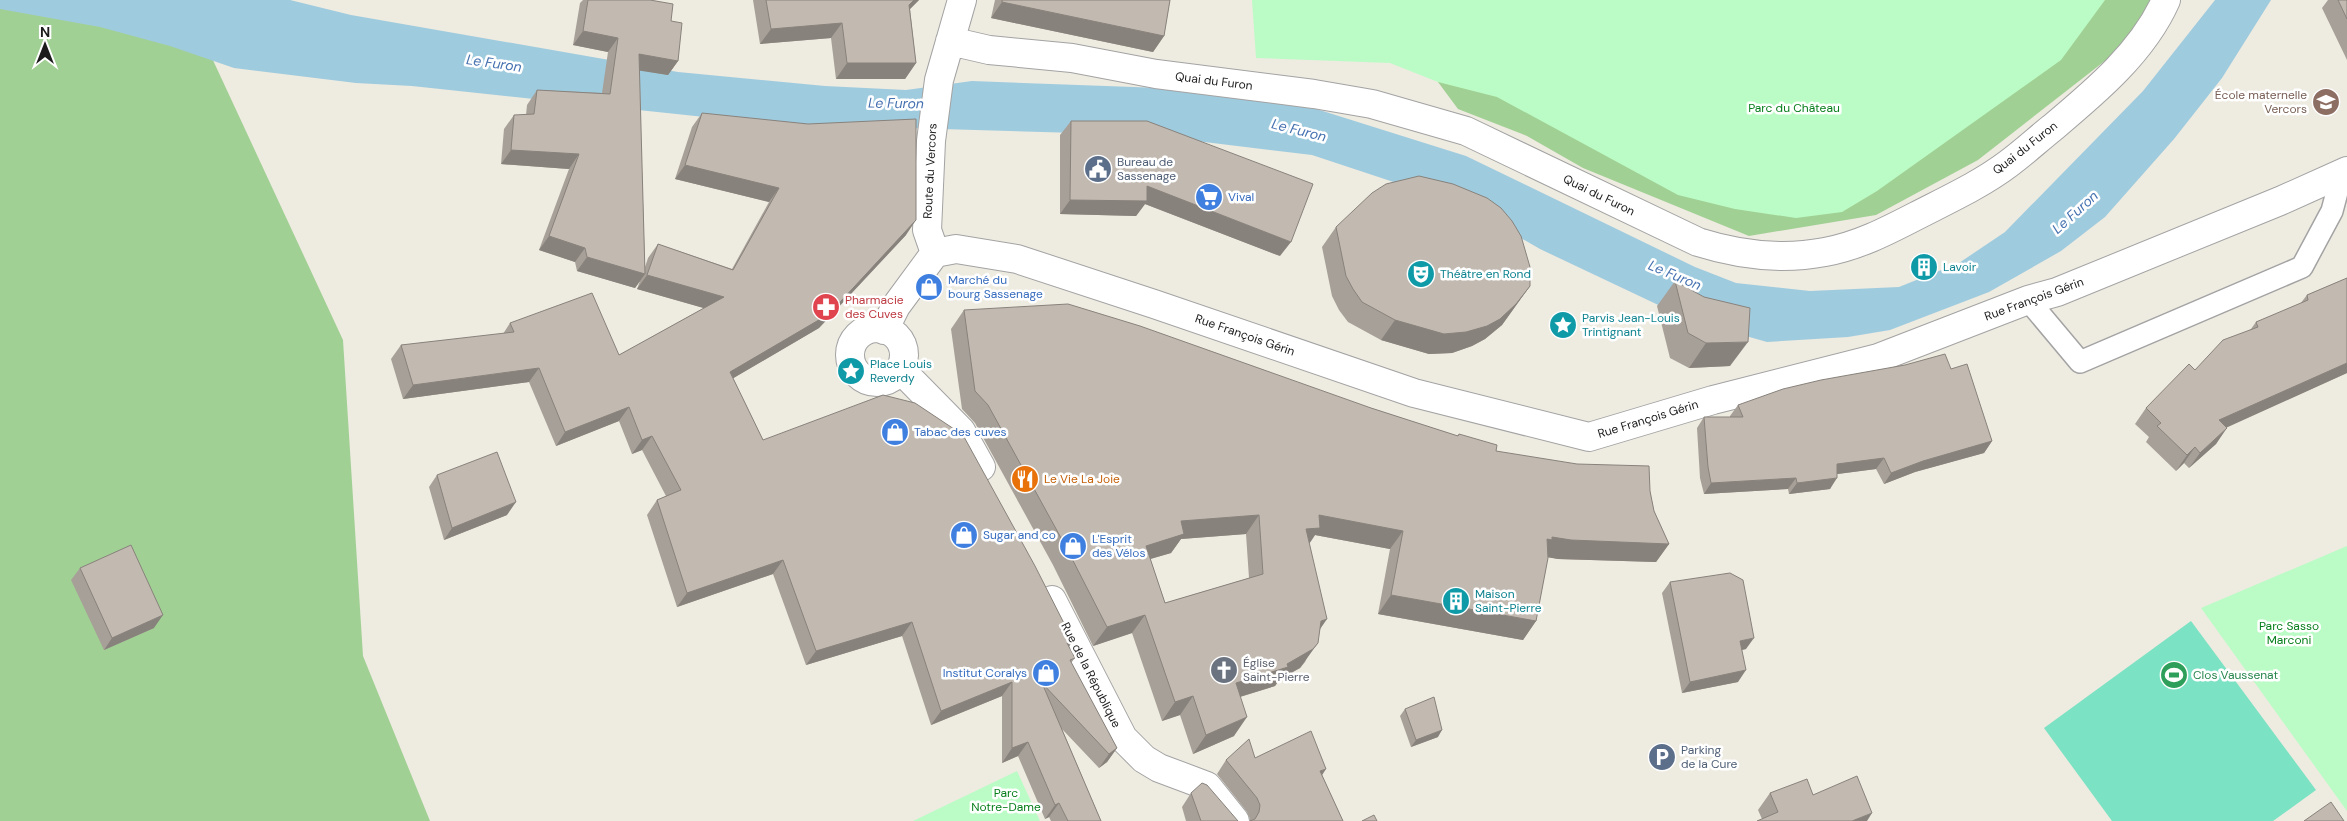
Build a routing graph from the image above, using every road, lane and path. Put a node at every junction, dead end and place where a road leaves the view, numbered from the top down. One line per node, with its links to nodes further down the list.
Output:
1 (962, 0): 3 (street, Route du Vercors)
2 (2166, 0): 3 (street, Quai du Furon)
3 (950, 41): 5 (street, Route du Vercors)
4 (2344, 172): 6 (street, Rue François Gérin); 6 (lane)
5 (935, 254): 6 (street, Rue François Gérin); 7 (street)
6 (2028, 300)
7 (884, 330): 8 (street); 8 (street)
8 (900, 369): 9 (street)
9 (993, 490)
10 (1043, 582): 11 (street, Rue de la République)
11 (1235, 821)

